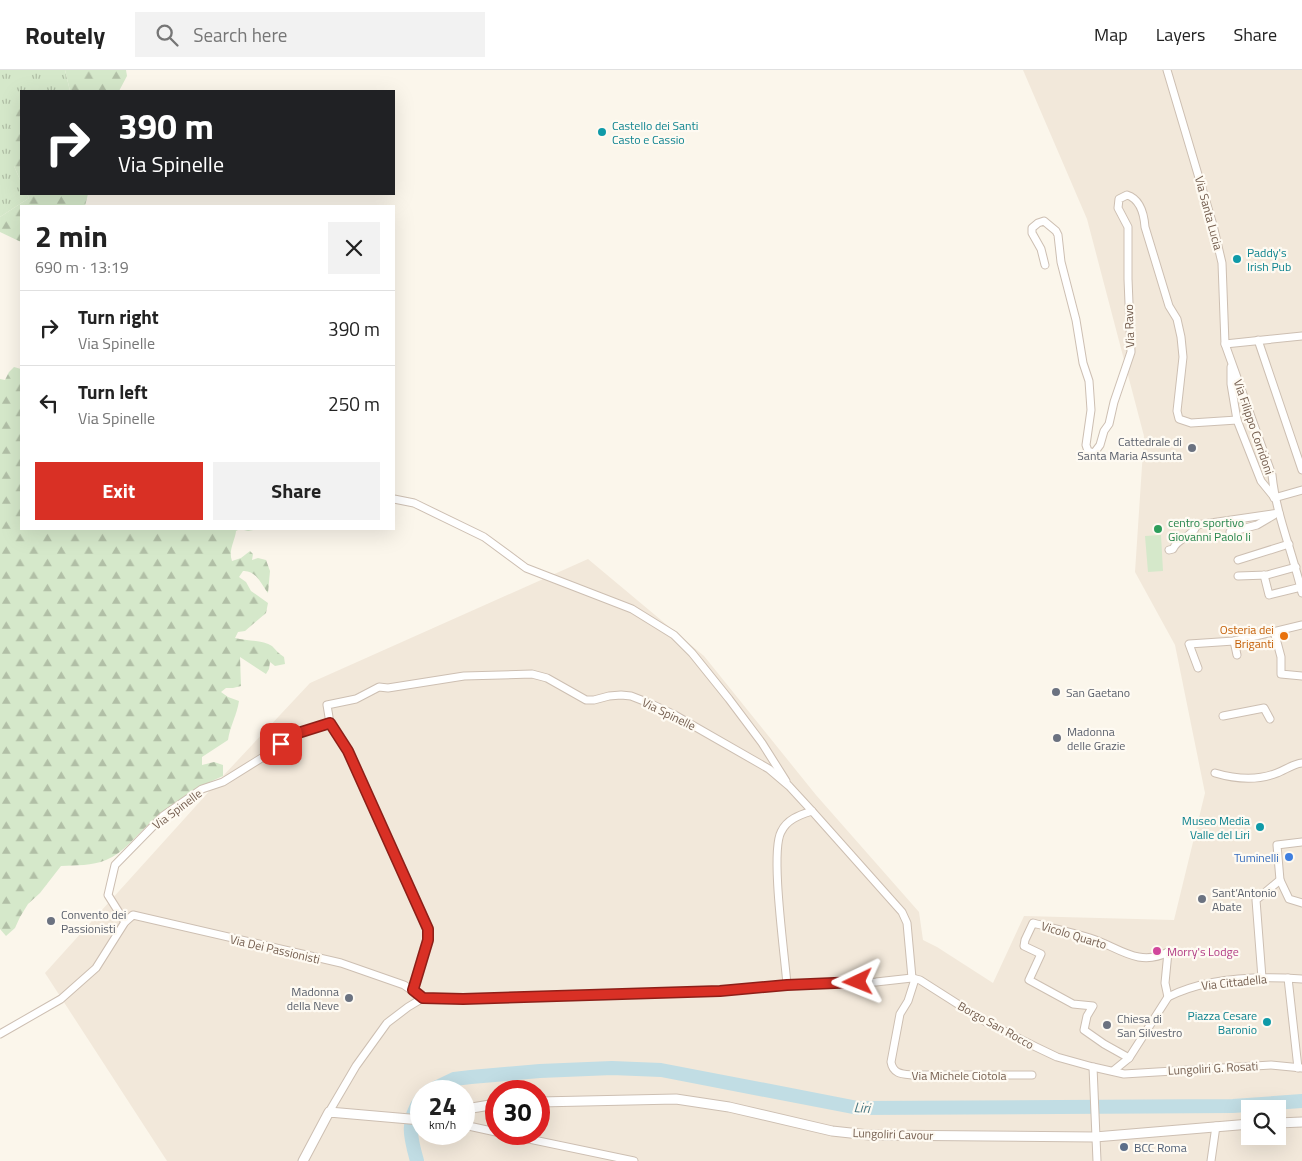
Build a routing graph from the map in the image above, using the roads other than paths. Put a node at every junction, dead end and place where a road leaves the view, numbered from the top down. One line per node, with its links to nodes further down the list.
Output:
1 (1167, 70): 5 (street, Via Santa Lucia)
2 (1046, 265): 7 (street, Via Ravo)
3 (1302, 336): 4 (street)
4 (1258, 340): 5 (street); 8 (street)
5 (1224, 344): 6 (street, Via Santa Lucia)
6 (1230, 359): 7 (street, Via Filippo Corridoni); 10 (street, Via Filippo Corridoni)
7 (1237, 420): 10 (street, Via Filippo Corridoni)
8 (1302, 470)
9 (1302, 491): 10 (street)
10 (1274, 498): 12 (street)
11 (395, 499): 32 (street)
12 (1279, 513): 13 (street); 14 (street); 15 (street)
13 (1230, 532)
14 (1289, 544): 16 (street); 17 (street)
15 (1169, 550)
16 (1238, 560)
17 (1298, 565): 18 (street); 20 (street)
18 (1264, 575): 19 (street); 20 (street)
19 (1238, 576)
20 (1301, 590)
21 (1302, 625): 22 (street)
22 (1274, 631): 23 (street); 26 (street)
23 (1234, 641): 24 (street); 25 (street)
24 (1237, 655)
25 (1198, 668)
26 (1302, 676)
27 (1223, 716): 28 (street)
28 (1270, 718)
29 (330, 723): 32 (street, Via Spinelle); 37 (street, Via Spinelle); 43 (street)
30 (1302, 763): 31 (street)
31 (1215, 773)
32 (789, 786): 33 (street, Via Spinelle)
33 (812, 811): 38 (street, Via Spinelle); 42 (street)
34 (1302, 842): 35 (street)
35 (1280, 880): 36 (street); 39 (street)
36 (1302, 902)
37 (125, 922): 43 (street, Via Dei Passionisti); 46 (street)
38 (914, 978): 42 (street); 48 (street, Borgo San Rocco); 51 (street, Via Michele Ciotola)
39 (1262, 978): 40 (street, Via Cittadella); 44 (street, Via Cittadella)
40 (1288, 978): 41 (street, Via Cittadella); 49 (street)
41 (1302, 979)
42 (787, 985): 45 (street)
43 (413, 990): 45 (street, Via Dei Passionisti)
44 (1168, 997): 47 (street); 47 (street, Vicolo Quarto)
45 (423, 998): 53 (street)
46 (0, 1034)
47 (1130, 1058): 50 (street)
48 (1092, 1067): 50 (street, Borgo San Rocco); 59 (street)
49 (1300, 1068): 50 (street, Lungoliri G. Rosati)
50 (1113, 1071)
51 (1032, 1075)
52 (550, 1102): 59 (street, Lungoliri Cavour)
53 (329, 1112): 54 (street); 61 (street)
54 (410, 1119)
55 (1302, 1122): 56 (street)
56 (1286, 1123)
57 (1241, 1125): 58 (street, Lungoliri Cavour)
58 (1216, 1126): 59 (street, Lungoliri Cavour); 64 (street)
59 (1095, 1137): 63 (street)
60 (550, 1143): 62 (street)
61 (303, 1161)
62 (634, 1161)
63 (1097, 1161)
64 (1211, 1161)

